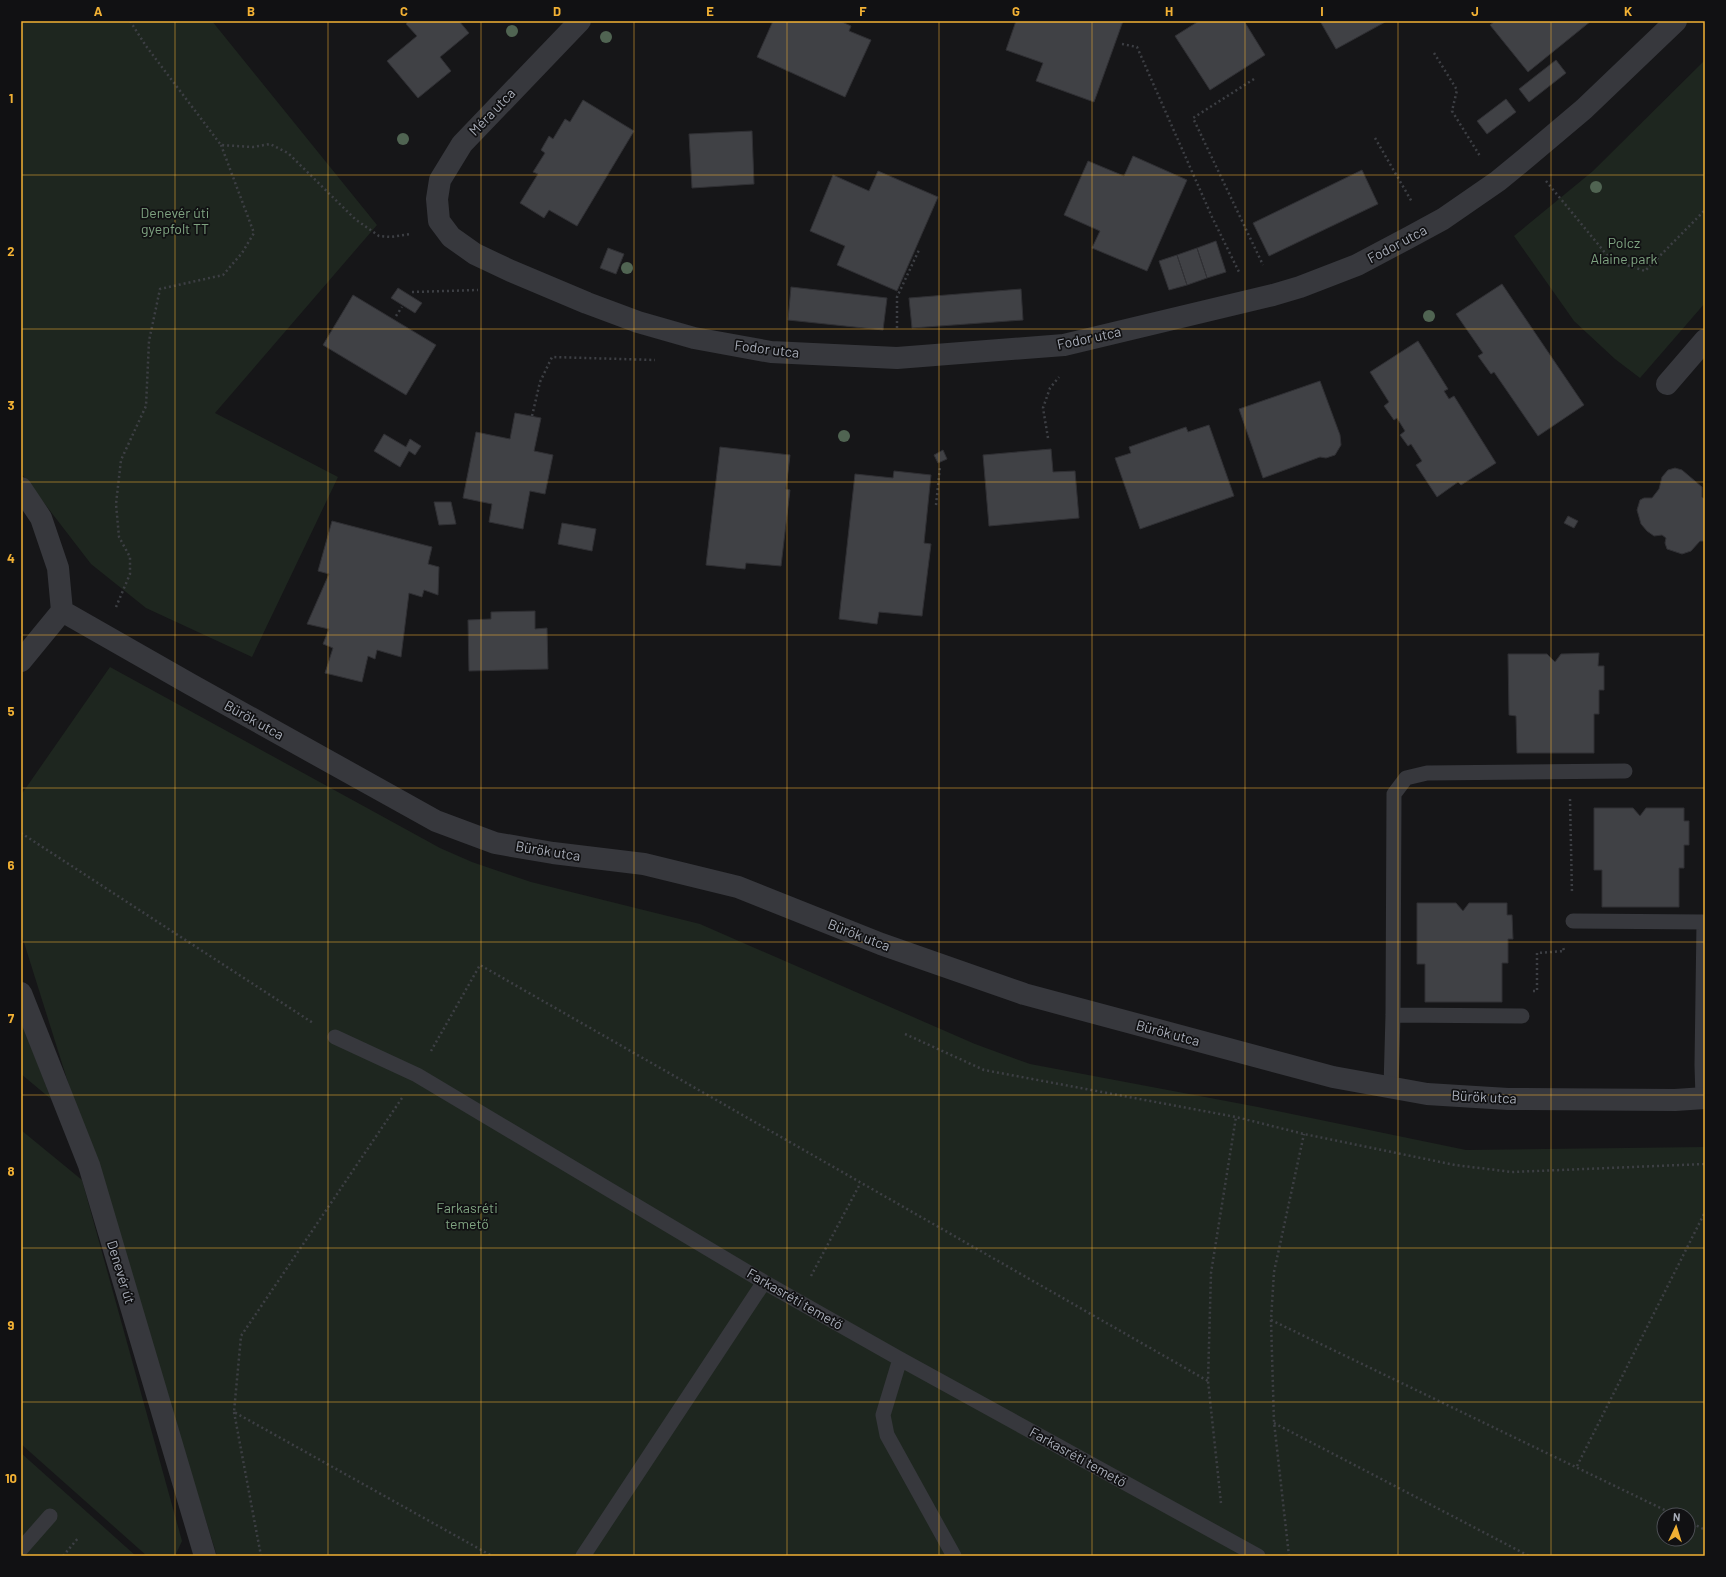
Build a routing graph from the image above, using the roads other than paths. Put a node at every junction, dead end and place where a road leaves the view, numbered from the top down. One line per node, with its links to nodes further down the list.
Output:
1 (580, 21): 3 (street, Méra utca)
2 (1676, 21): 3 (street, Fodor utca)
3 (439, 221)
4 (1705, 340): 5 (street)
5 (1666, 384)
6 (21, 488): 7 (street)
7 (62, 611): 8 (street); 15 (street, Bürök utca)
8 (21, 661)
9 (1625, 771): 12 (lane)
10 (1573, 921): 16 (lane)
11 (21, 993): 21 (street, Denevér út)
12 (1393, 1015): 13 (lane); 15 (lane)
13 (1522, 1016)
14 (335, 1037): 17 (lane, Farkasréti temető)
15 (1391, 1087): 16 (street, Bürök utca)
16 (1704, 1098)
17 (764, 1282): 18 (lane, Farkasréti temető); 22 (lane)
18 (900, 1359): 23 (lane); 24 (lane, Farkasréti temető)
19 (50, 1516): 20 (lane)
20 (21, 1549)
21 (205, 1556)
22 (583, 1556)
23 (954, 1556)
24 (1258, 1556)

